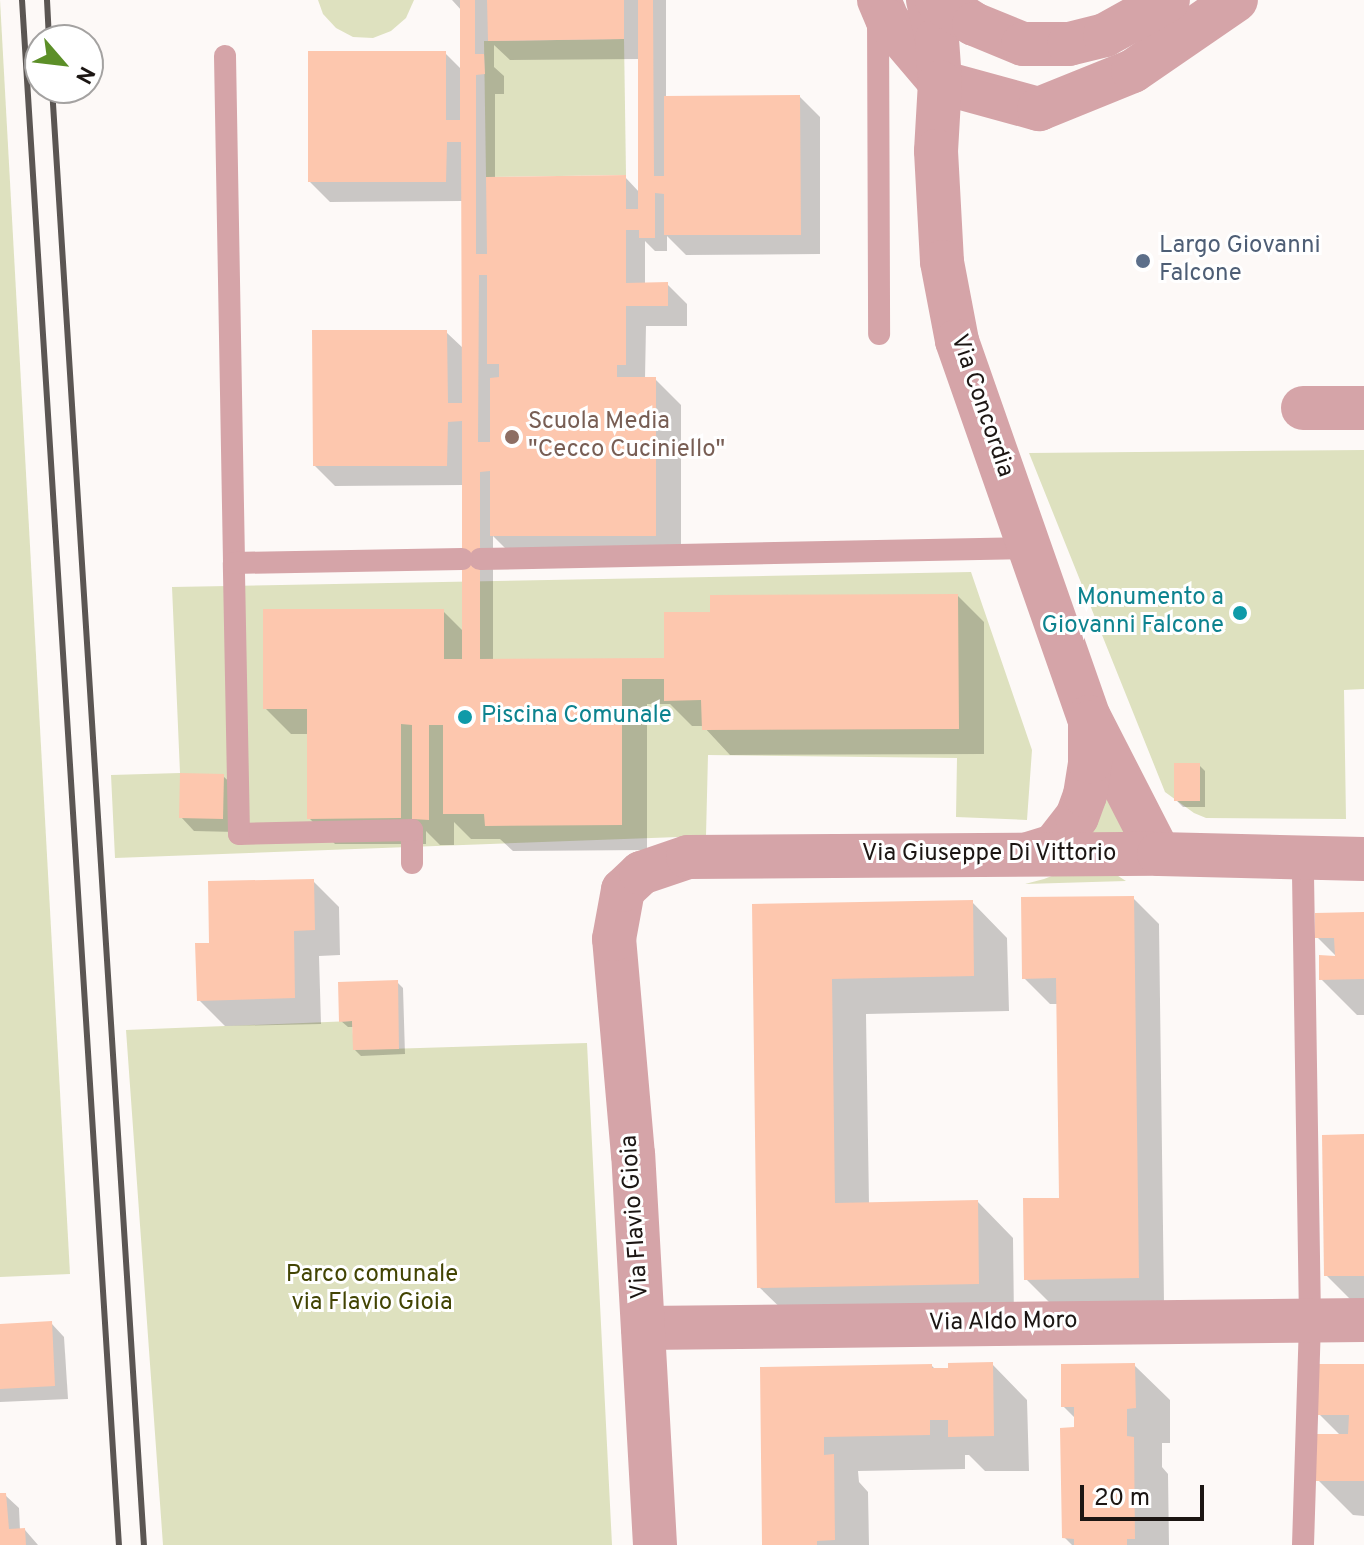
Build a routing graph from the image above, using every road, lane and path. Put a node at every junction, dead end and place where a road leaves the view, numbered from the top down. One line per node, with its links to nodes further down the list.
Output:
1 (878, 0): 7 (street); 10 (lane)
2 (928, 0): 7 (street, Via Concordia)
3 (937, 0): 4 (street)
4 (1168, 0)
5 (1236, 0): 8 (street)
6 (225, 56): 14 (lane)
7 (940, 82): 8 (street); 9 (street, Via Concordia)
8 (1039, 109): 9 (street)
9 (936, 151): 13 (street, Via Concordia)
10 (879, 334)
11 (1303, 408): 12 (street)
12 (1364, 408)
13 (1030, 548): 14 (lane); 15 (street, Via Concordia)
14 (234, 563): 20 (lane)
15 (1089, 717): 16 (street, Via Concordia); 17 (street, Via Concordia)
16 (1028, 854): 17 (street, Via Giuseppe Di Vittorio); 21 (street, Via Giuseppe Di Vittorio)
17 (1159, 854): 18 (street, Via Giuseppe Di Vittorio)
18 (1303, 859): 19 (street, Via Giuseppe Di Vittorio); 22 (lane)
19 (1364, 859)
20 (412, 863)
21 (623, 890): 24 (street, Via Flavio Gioia)
22 (1310, 1320): 23 (street, Via Aldo Moro); 24 (street, Via Aldo Moro); 26 (lane)
23 (1364, 1320)
24 (643, 1328): 25 (street, Via Flavio Gioia)
25 (655, 1545)
26 (1303, 1545)

